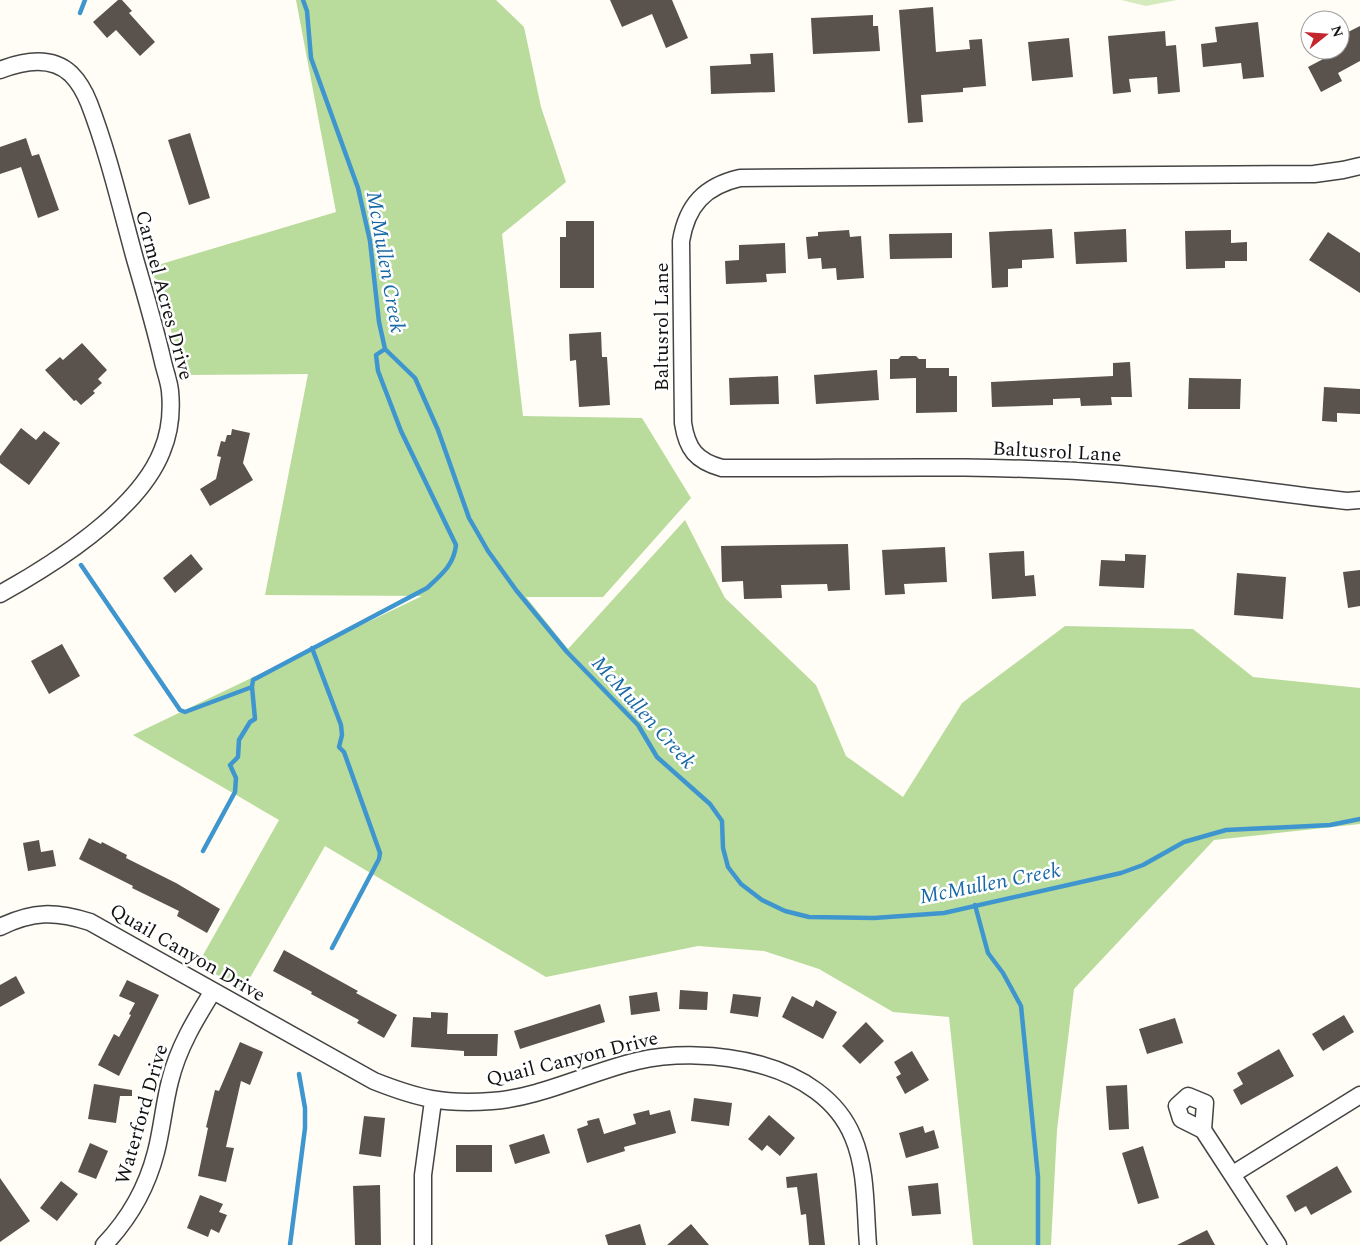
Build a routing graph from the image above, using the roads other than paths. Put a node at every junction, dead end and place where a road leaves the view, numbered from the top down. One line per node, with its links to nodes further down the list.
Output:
1 (0, 70): 4 (street, Carmel Acres Drive)
2 (1360, 166): 3 (street, Baltusrol Lane)
3 (1360, 500)
4 (0, 594)
5 (0, 927): 6 (street, Quail Canyon Drive)
6 (213, 991): 8 (street, Quail Canyon Drive); 11 (street, Waterford Drive)
7 (1360, 1095): 10 (street)
8 (433, 1101): 12 (street); 13 (street, Quail Canyon Drive)
9 (1202, 1130): 10 (street)
10 (1233, 1174): 14 (street)
11 (104, 1245)
12 (423, 1245)
13 (868, 1245)
14 (1278, 1245)

